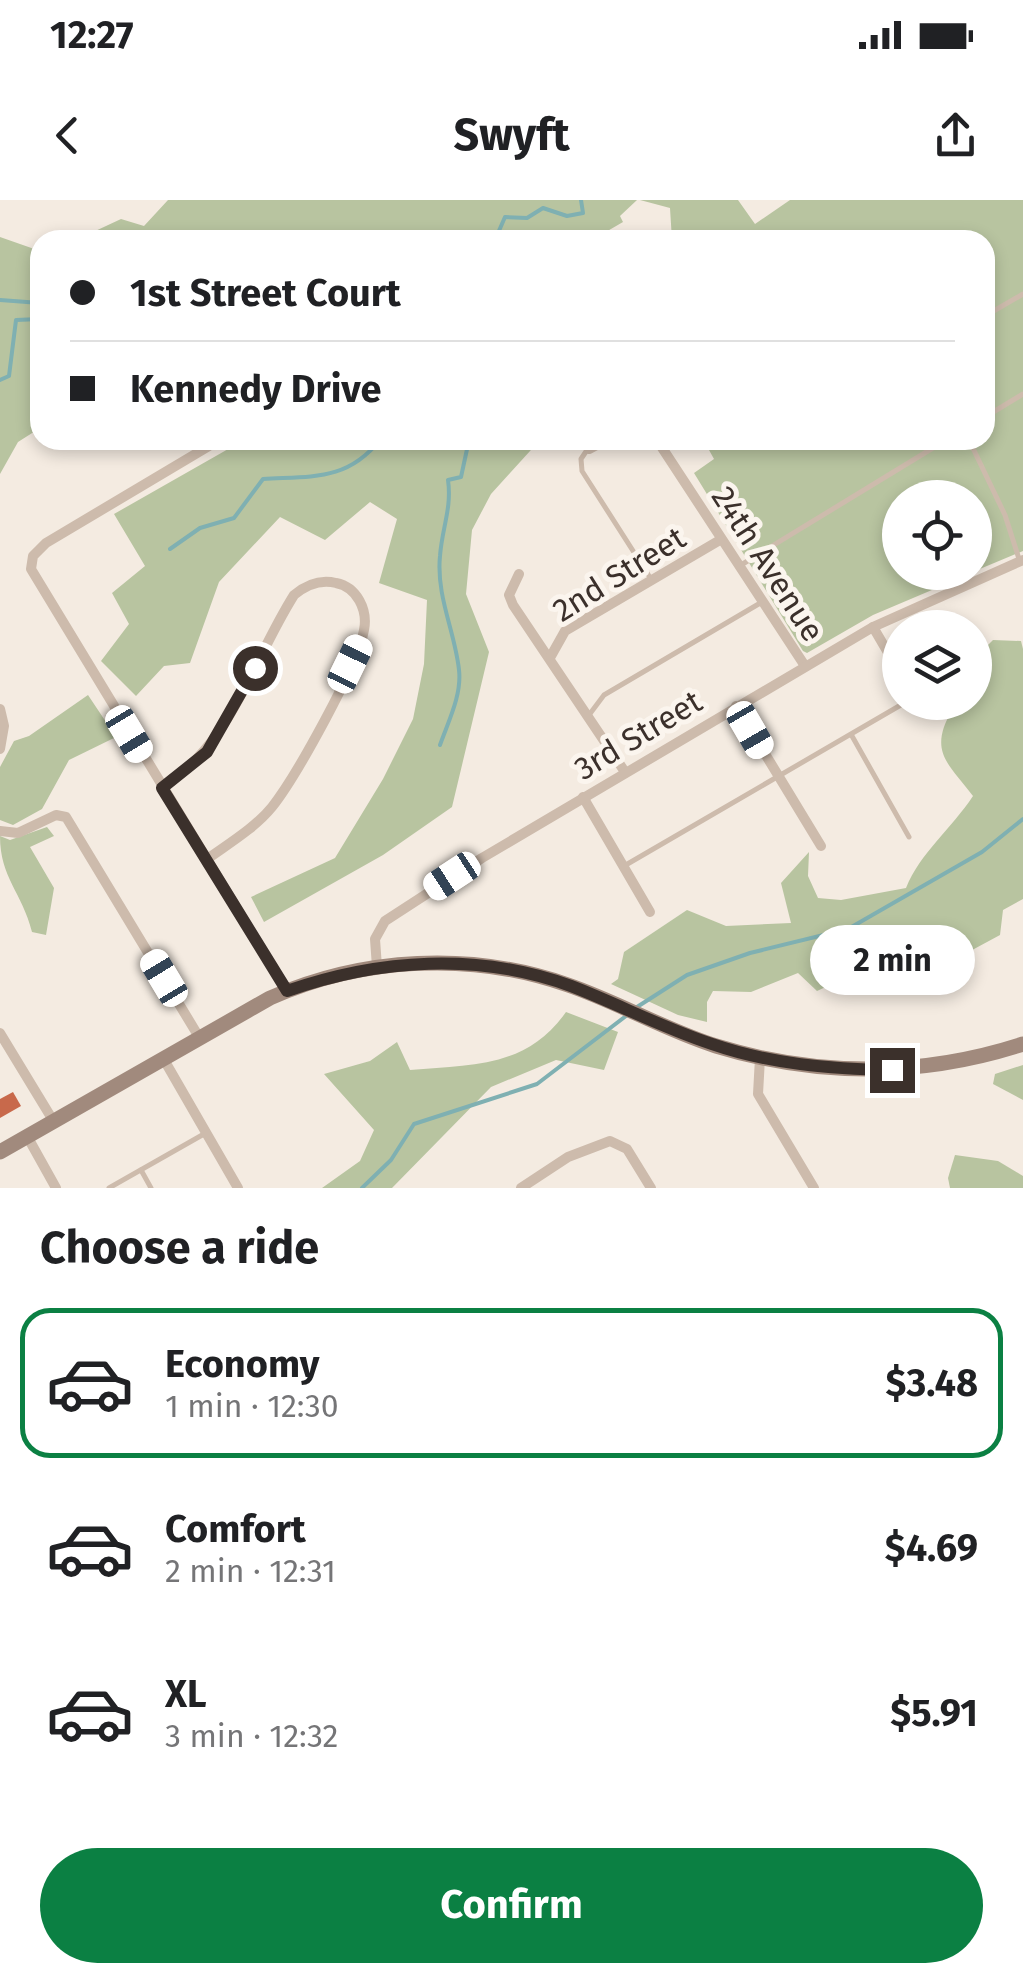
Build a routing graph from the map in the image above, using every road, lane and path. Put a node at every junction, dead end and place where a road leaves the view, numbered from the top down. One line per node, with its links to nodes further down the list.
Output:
1 (1023, 294): 2 (lane)
2 (995, 310)
3 (1023, 394): 4 (lane)
4 (995, 411)
5 (202, 450): 28 (street)
6 (588, 450): 14 (lane)
7 (663, 450): 10 (street, 24th Avenue)
8 (930, 450): 12 (lane)
9 (974, 450): 11 (lane)
10 (720, 540): 12 (street, 24th Avenue); 14 (street, 2nd Street)
11 (1022, 561): 16 (street, 3rd Street)
12 (739, 566): 15 (street, 24th Avenue)
13 (519, 574): 18 (street)
14 (652, 580): 18 (street, 2nd Street)
15 (762, 602): 19 (street, 24th Avenue); 22 (lane)
16 (874, 627): 17 (street); 19 (street, 3rd Street)
17 (882, 641)
18 (551, 656): 22 (street)
19 (805, 666): 20 (street, 3rd Street)
20 (736, 706): 26 (street, 3rd Street); 27 (street)
21 (0, 709): 25 (street)
22 (589, 716): 26 (street)
23 (882, 717): 24 (lane)
24 (852, 736): 27 (lane); 31 (lane)
25 (0, 749)
26 (625, 772): 29 (street, 3rd Street)
27 (778, 778): 32 (street); 34 (lane)
28 (162, 788): 33 (street); 33 (street)
29 (583, 797): 34 (street); 36 (street, 3rd Street)
30 (0, 831): 39 (street)
31 (909, 837)
32 (822, 846)
33 (206, 860): 37 (street)
34 (624, 866): 35 (street)
35 (650, 912)
36 (377, 967): 37 (street); 42 (street)
37 (287, 991): 39 (street)
38 (0, 1033): 43 (street)
39 (199, 1037): 41 (street)
40 (1023, 1044): 42 (street)
41 (164, 1058): 43 (street); 44 (street)
42 (760, 1058): 54 (street)
43 (54, 1122): 45 (street)
44 (206, 1133): 47 (lane); 51 (street)
45 (27, 1136): 46 (street); 48 (street)
46 (0, 1152)
47 (141, 1170): 49 (lane); 50 (lane)
48 (56, 1188)
49 (109, 1188)
50 (151, 1188)
51 (238, 1188)
52 (521, 1188): 53 (street)
53 (651, 1188)
54 (814, 1188)

